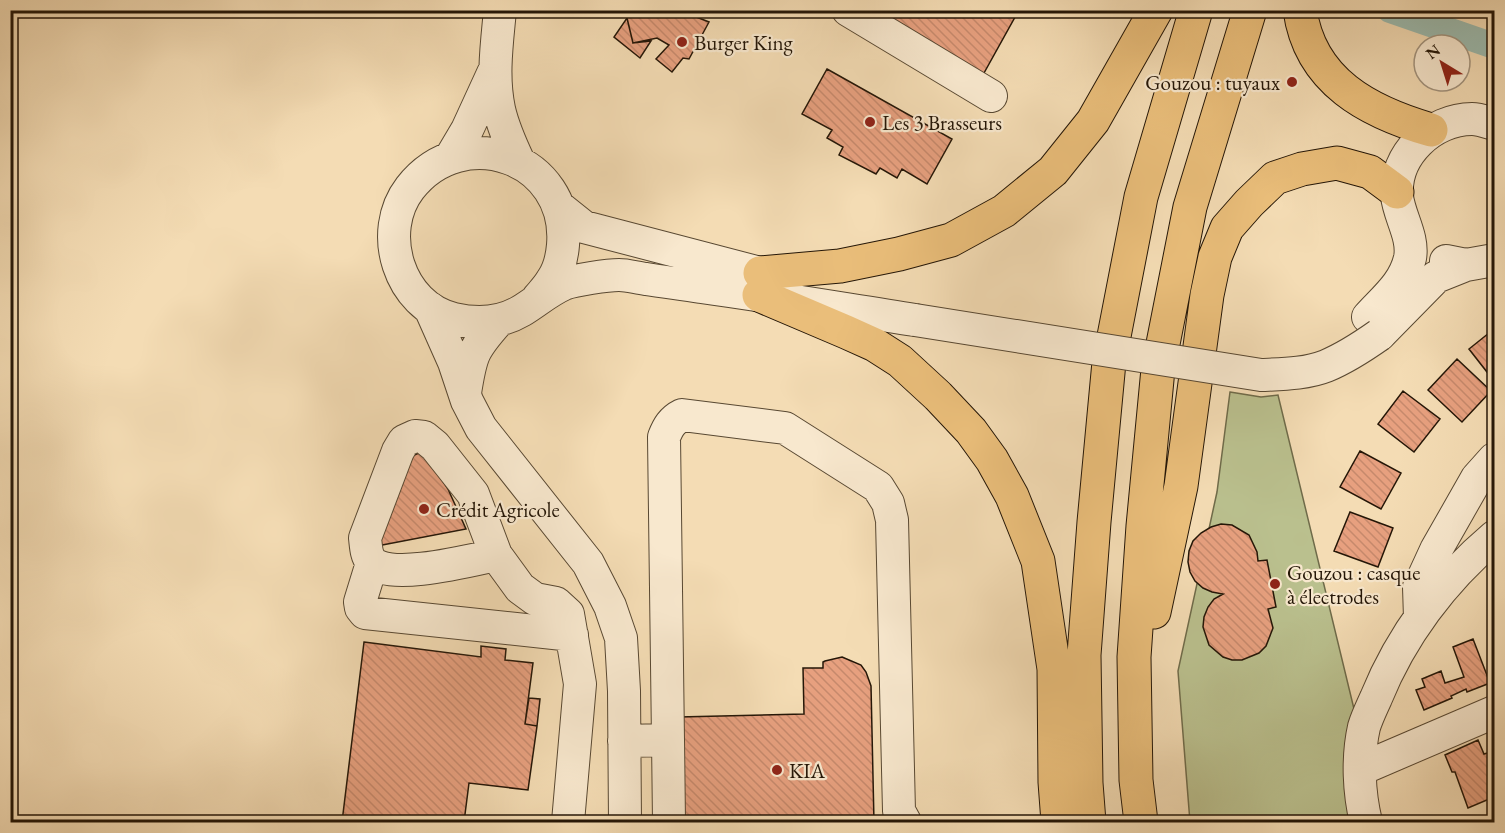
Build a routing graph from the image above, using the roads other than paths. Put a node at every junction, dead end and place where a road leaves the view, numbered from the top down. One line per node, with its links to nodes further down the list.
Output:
1 (500, 10): 7 (street)
2 (848, 10): 8 (street)
3 (1156, 10): 17 (highway)
4 (1196, 10): 39 (highway)
5 (1250, 10): 33 (highway)
6 (1300, 10): 10 (highway)
7 (495, 69): 11 (street); 12 (street)
8 (991, 96)
9 (1494, 124): 10 (street)
10 (1431, 130): 13 (street)
11 (451, 157): 12 (street); 19 (street)
12 (519, 162): 14 (street)
13 (1397, 192): 15 (street); 33 (highway)
14 (559, 207): 17 (street); 18 (street)
15 (1406, 229): 16 (street); 21 (street)
16 (1480, 262): 21 (street)
17 (759, 284): 18 (street); 21 (street, bridge); 38 (highway)
18 (538, 298): 20 (street)
19 (430, 308): 20 (street); 22 (street)
20 (499, 320): 22 (street)
21 (1373, 326)
22 (465, 394): 30 (street)
23 (1494, 459): 27 (street)
24 (1494, 537): 27 (street)
25 (496, 555): 26 (street); 26 (street); 28 (street)
26 (372, 562): 28 (street)
27 (1420, 619): 32 (street)
28 (572, 635): 34 (street)
29 (1494, 712): 32 (street)
30 (624, 741): 31 (street); 35 (street)
31 (668, 741): 36 (street); 37 (street)
32 (1361, 769): 41 (street)
33 (1136, 780): 40 (highway)
34 (568, 822)
35 (625, 822)
36 (669, 822)
37 (904, 822)
38 (1058, 822)
39 (1089, 822)
40 (1141, 822)
41 (1366, 822)

